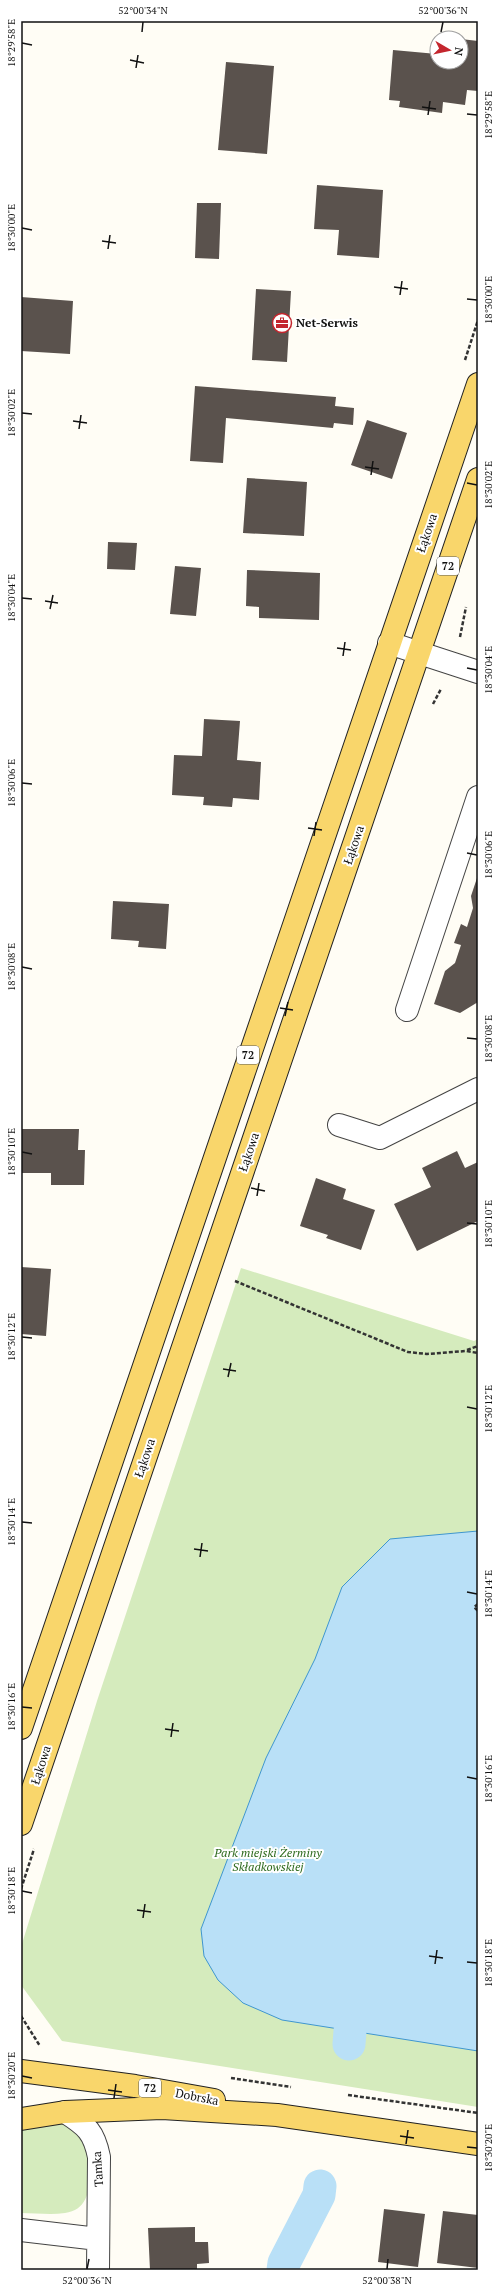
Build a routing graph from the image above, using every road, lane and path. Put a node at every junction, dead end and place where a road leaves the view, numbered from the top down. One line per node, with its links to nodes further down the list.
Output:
1 (478, 384): 3 (main road, Łąkowa / 72)
2 (478, 479): 4 (main road, Łąkowa / 72)
3 (389, 643): 4 (street); 16 (main road, Łąkowa / 72)
4 (418, 654): 5 (street); 17 (main road, Łąkowa / 72)
5 (478, 672)
6 (478, 797): 7 (street)
7 (407, 1010)
8 (478, 1089): 9 (street)
9 (340, 1125)
10 (227, 1278): 12 (path)
11 (478, 1346): 12 (path)
12 (466, 1351): 13 (path)
13 (478, 1353)
14 (478, 1604): 15 (path)
15 (478, 1611)
16 (21, 1728)
17 (21, 1824)
18 (21, 2016): 19 (path)
19 (42, 2049)
20 (21, 2071): 26 (main road, Dobrska / 72)
21 (230, 2078): 22 (path)
22 (292, 2087)
23 (347, 2095): 25 (path)
24 (66, 2112): 26 (main road, Dobrska / 72); 27 (main road, Dobrska / 72); 30 (street, Tamka)
25 (478, 2113)
26 (277, 2115): 28 (main road, Dobrska / 72)
27 (21, 2119)
28 (478, 2144)
29 (21, 2230): 30 (street)
30 (98, 2239): 31 (street, Tamka)
31 (98, 2270)

